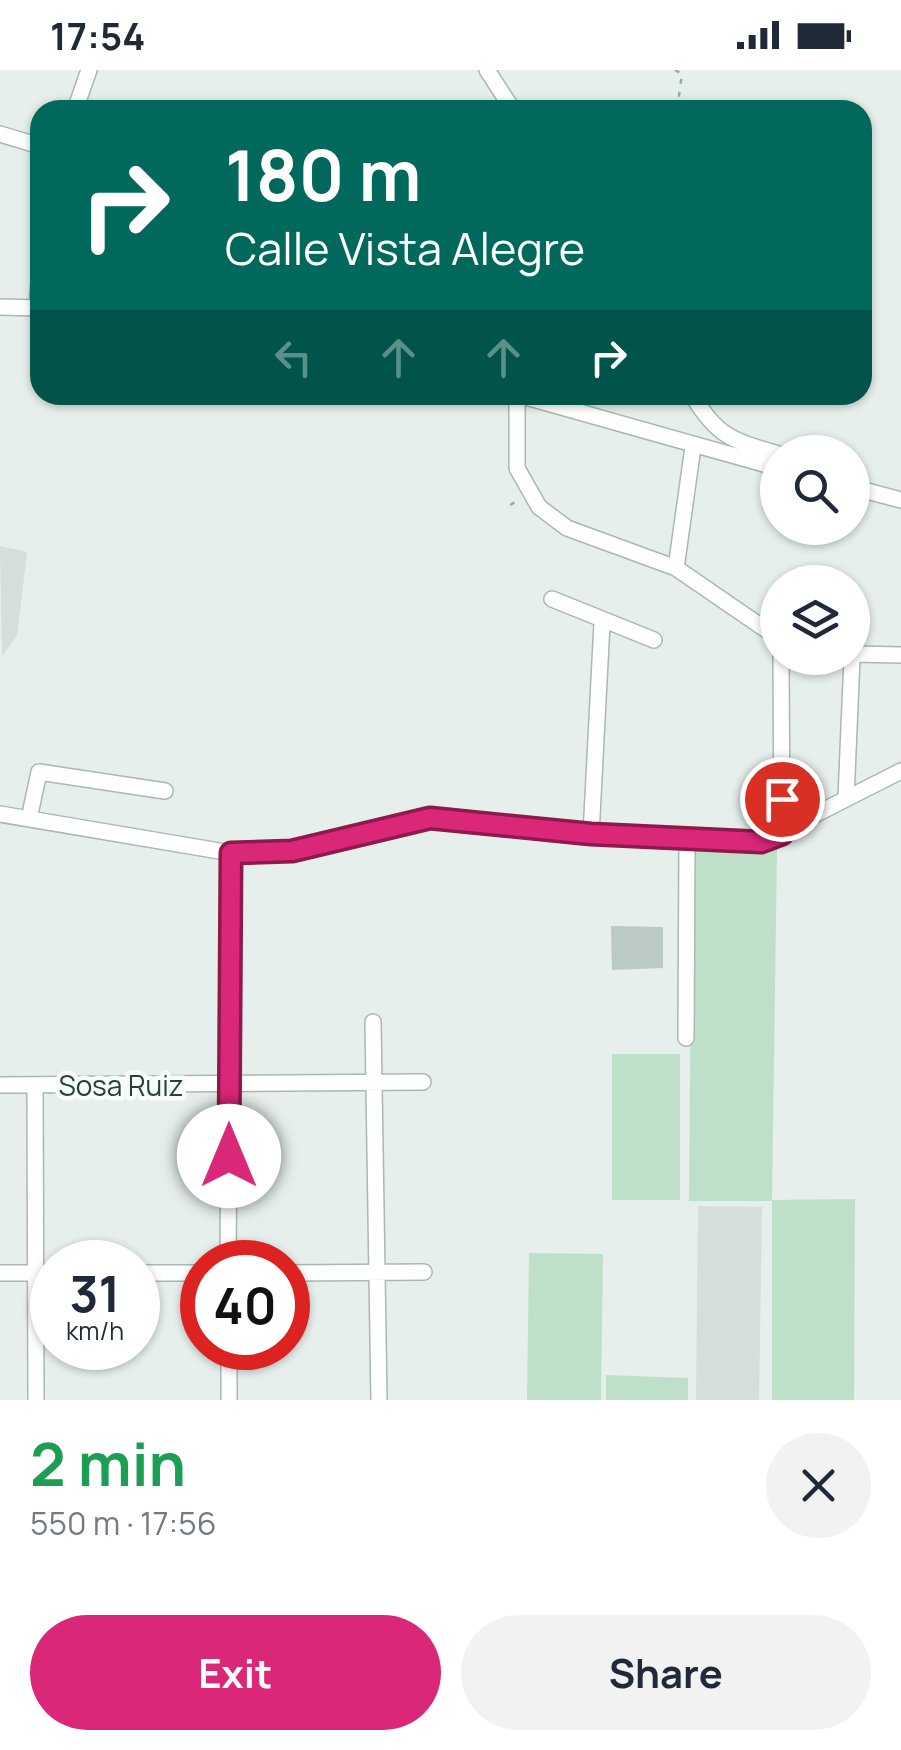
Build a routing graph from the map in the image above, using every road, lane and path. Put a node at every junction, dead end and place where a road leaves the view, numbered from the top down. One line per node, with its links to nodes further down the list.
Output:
1 (88, 70): 4 (street)
2 (488, 70): 5 (street)
3 (674, 70): 6 (path)
4 (78, 100)
5 (508, 100)
6 (678, 100)
7 (0, 134): 8 (street)
8 (30, 143)
9 (0, 307): 10 (street)
10 (30, 307)
11 (518, 405): 19 (street)
12 (552, 405): 14 (street)
13 (698, 405): 15 (street)
14 (693, 447): 16 (street); 19 (street)
15 (760, 449)
16 (760, 464)
17 (870, 492): 18 (street)
18 (901, 500)
19 (676, 568): 22 (street)
20 (552, 599): 21 (street)
21 (602, 623): 23 (street); 33 (street)
22 (760, 626)
23 (654, 640)
24 (901, 655): 25 (street)
25 (870, 656)
26 (781, 675): 34 (street)
27 (851, 675): 30 (street)
28 (901, 771): 30 (street)
29 (165, 791): 32 (street)
30 (846, 798): 34 (street)
31 (0, 814): 32 (street)
32 (29, 819): 36 (street)
33 (591, 834): 35 (street); 36 (street)
34 (782, 834): 35 (street)
35 (687, 839): 38 (street)
36 (231, 853): 43 (street)
37 (374, 1022): 40 (street)
38 (686, 1038)
39 (423, 1082): 40 (street, Sosa Ruiz)
40 (374, 1083): 43 (street, Sosa Ruiz); 47 (street)
41 (0, 1085): 42 (street, Sosa Ruiz)
42 (35, 1085): 43 (street, Sosa Ruiz); 44 (street)
43 (229, 1085): 45 (street)
44 (35, 1240)
45 (228, 1240)
46 (310, 1272): 47 (street)
47 (374, 1272): 48 (street); 55 (street)
48 (424, 1272)
49 (0, 1274): 50 (street)
50 (30, 1274)
51 (36, 1370): 53 (street)
52 (229, 1370): 54 (street)
53 (36, 1400)
54 (230, 1400)
55 (378, 1400)

